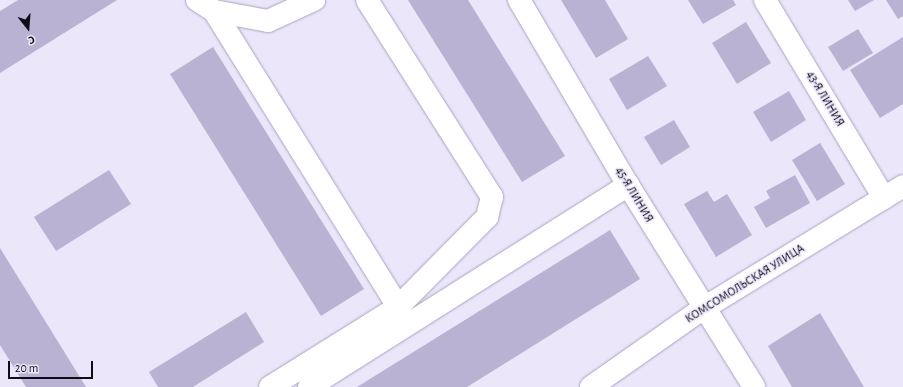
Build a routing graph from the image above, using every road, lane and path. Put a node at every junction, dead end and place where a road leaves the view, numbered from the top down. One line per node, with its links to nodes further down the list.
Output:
1 (314, 0): 5 (street)
2 (367, 0): 9 (street)
3 (519, 0): 6 (street, 45-Я ЛИНИЯ)
4 (765, 0): 8 (street, 43-Я ЛИНИЯ)
5 (206, 5): 9 (street)
6 (628, 185): 10 (street, 45-Я ЛИНИЯ); 12 (street)
7 (903, 186): 8 (street, КОМСОМОЛЬСКАЯ УЛИЦА)
8 (884, 198): 10 (street, КОМСОМОЛЬСКАЯ УЛИЦА)
9 (398, 307): 11 (street)
10 (704, 308): 13 (street, КОМСОМОЛЬСКАЯ УЛИЦА); 14 (street, 45-Я ЛИНИЯ)
11 (270, 387)
12 (309, 387)
13 (591, 387)
14 (754, 387)

